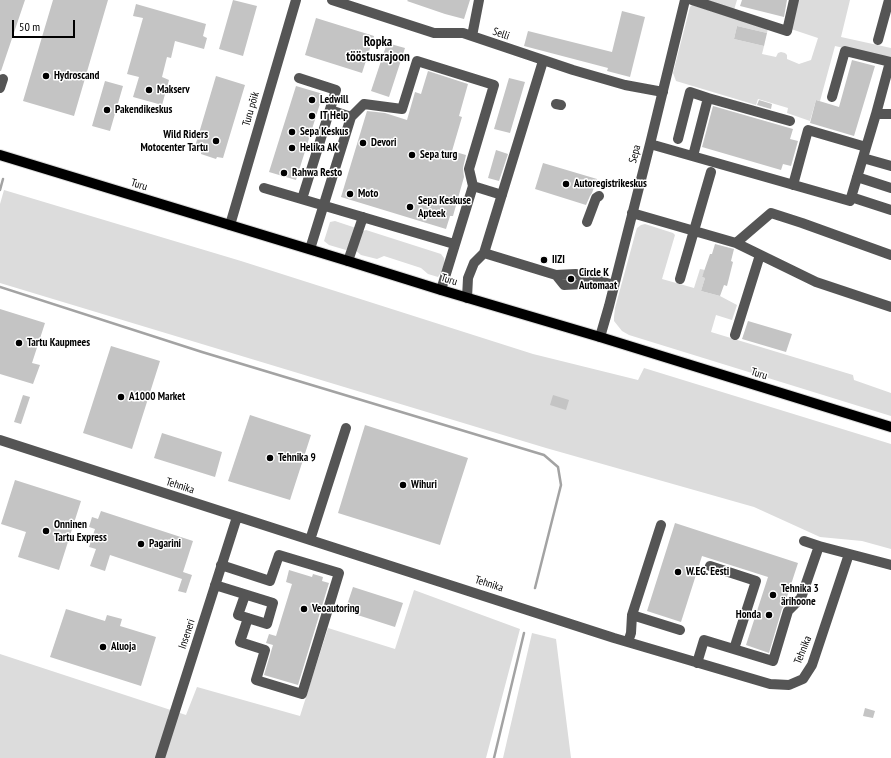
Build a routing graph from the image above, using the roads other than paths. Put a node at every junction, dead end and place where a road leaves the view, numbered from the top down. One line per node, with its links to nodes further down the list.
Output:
1 (296, 0): 42 (street, Turu põik)
2 (332, 0): 8 (street, Selli)
3 (479, 0): 8 (street)
4 (685, 0): 12 (street, Sepa)
5 (692, 0): 6 (street)
6 (794, 0)
7 (889, 0): 9 (street)
8 (472, 36): 10 (street, Selli)
9 (878, 40)
10 (543, 61): 12 (street, Selli); 33 (street)
11 (299, 78): 15 (street)
12 (663, 92): 21 (street, Sepa)
13 (832, 97): 16 (street)
14 (708, 98): 19 (street); 20 (street); 24 (street)
15 (330, 110): 18 (street); 36 (street)
16 (876, 114): 17 (street); 22 (street)
17 (891, 114)
18 (351, 117): 30 (street); 37 (street)
19 (790, 121)
20 (678, 139)
21 (650, 144): 24 (street); 39 (street, Sepa)
22 (866, 147): 25 (street); 29 (street)
23 (0, 155): 42 (main road, Turu)
24 (693, 156): 29 (street)
25 (863, 158): 26 (street); 28 (street)
26 (891, 166)
27 (711, 172): 43 (street)
28 (857, 177): 32 (street); 35 (street)
29 (793, 185): 35 (street)
30 (473, 186): 33 (street); 45 (street)
31 (264, 188): 36 (street)
32 (891, 188)
33 (502, 195): 47 (street)
34 (599, 196): 41 (street)
35 (851, 196): 38 (street)
36 (302, 199): 37 (street)
37 (324, 206): 40 (street); 46 (street)
38 (891, 210)
39 (632, 214): 43 (street); 52 (street, Sepa)
40 (363, 217): 45 (street); 50 (street)
41 (587, 222)
42 (230, 225): 46 (main road, Turu)
43 (694, 231): 44 (street); 51 (street)
44 (736, 243): 48 (street); 49 (street)
45 (454, 244): 53 (street)
46 (310, 249): 50 (main road, Turu)
47 (484, 253): 52 (street); 54 (street)
48 (760, 254): 55 (street); 56 (street)
49 (891, 255)
50 (348, 261): 53 (main road, Turu)
51 (680, 279)
52 (614, 285): 57 (street, Sepa)
53 (441, 290): 54 (main road, Turu)
54 (467, 298): 57 (main road, Turu)
55 (891, 307)
56 (736, 335)
57 (600, 337): 58 (main road, Turu)
58 (891, 427)
59 (346, 428): 63 (street)
60 (0, 440): 61 (street, Tehnika)
61 (237, 517): 63 (street, Tehnika); 67 (street, Inseneri)
62 (661, 525): 72 (street)
63 (310, 540): 75 (street, Tehnika)
64 (804, 541): 65 (street)
65 (819, 546): 66 (street); 76 (street)
66 (849, 554): 68 (street); 77 (street, Tehnika)
67 (221, 565): 70 (street, Inseneri); 73 (street)
68 (891, 565)
69 (710, 566): 76 (street)
70 (215, 585): 71 (street); 78 (street, Inseneri)
71 (244, 595): 73 (street); 73 (street)
72 (632, 615): 74 (street); 75 (street)
73 (248, 618)
74 (680, 630)
75 (628, 642): 77 (street, Tehnika)
76 (734, 649): 77 (street)
77 (697, 663)
78 (160, 758)

